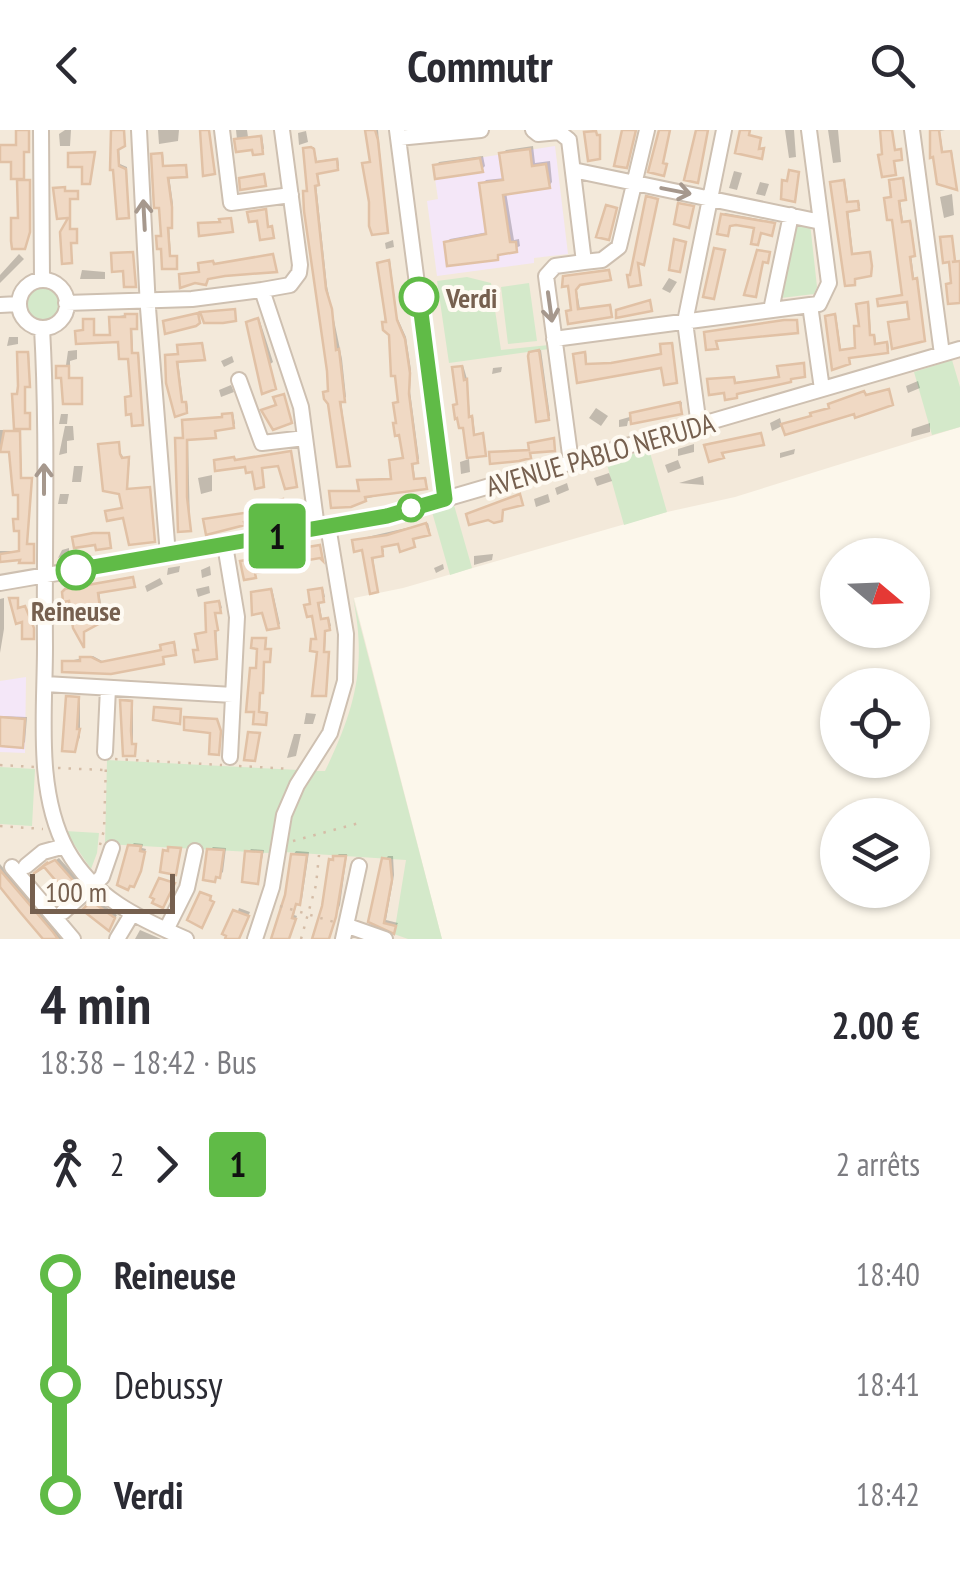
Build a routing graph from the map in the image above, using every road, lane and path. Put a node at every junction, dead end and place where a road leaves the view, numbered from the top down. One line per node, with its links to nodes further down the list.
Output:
1 (42, 130): 20 (street)
2 (139, 130): 22 (street, one-way to 2)
3 (222, 130): 15 (street)
4 (282, 130): 15 (street)
5 (482, 130): 11 (street)
6 (533, 130): 13 (street)
7 (647, 130): 14 (street)
8 (724, 130): 16 (street)
9 (809, 130): 18 (street)
10 (912, 130): 32 (street)
11 (426, 132): 12 (street)
12 (397, 134): 38 (street)
13 (572, 170): 14 (street); 19 (street)
14 (636, 183): 16 (street, one-way to 16); 19 (street)
15 (290, 195): 21 (street)
16 (710, 198): 17 (street); 28 (street)
17 (791, 215): 18 (street); 27 (street)
18 (821, 222): 26 (street)
19 (584, 262): 30 (street, one-way to 30)
20 (42, 280): 23 (street); 25 (street)
21 (262, 290): 22 (street); 36 (street)
22 (148, 300): 23 (street); 41 (street)
23 (66, 303): 29 (street)
24 (0, 304): 25 (street)
25 (19, 304): 29 (street)
26 (810, 305): 27 (street); 34 (street)
27 (771, 310): 28 (street)
28 (685, 322): 30 (street); 35 (street)
29 (42, 328): 42 (street, one-way to 29)
30 (554, 340): 37 (street)
31 (960, 349): 32 (street, AVENUE PABLO NERUDA)
32 (942, 354): 34 (street, AVENUE PABLO NERUDA)
33 (239, 380): 36 (street)
34 (822, 389): 35 (street, AVENUE PABLO NERUDA)
35 (699, 426): 37 (street, AVENUE PABLO NERUDA)
36 (305, 438): 39 (street)
37 (570, 462): 38 (street, AVENUE PABLO NERUDA)
38 (445, 499): 39 (street, AVENUE PABLO NERUDA)
39 (322, 528): 40 (street, AVENUE PABLO NERUDA); 52 (street)
40 (225, 545): 41 (street, AVENUE PABLO NERUDA); 46 (street)
41 (168, 555): 42 (street, AVENUE PABLO NERUDA)
42 (44, 577): 43 (street, AVENUE PABLO NERUDA); 44 (street)
43 (0, 584)
44 (45, 688): 45 (street); 50 (street)
45 (108, 688): 46 (street); 47 (street)
46 (233, 695): 48 (street)
47 (105, 755): 51 (path); 52 (path)
48 (230, 756)
49 (0, 765): 50 (path)
50 (46, 767): 51 (path); 55 (street)
51 (106, 770): 57 (path)
52 (308, 770): 59 (street)
53 (359, 823): 59 (path)
54 (0, 826): 55 (path)
55 (58, 830): 56 (street)
56 (65, 846): 62 (street); 69 (street)
57 (106, 850): 62 (street)
58 (195, 851): 67 (street)
59 (276, 854): 63 (street)
60 (319, 855): 66 (path)
61 (359, 866): 68 (street)
62 (94, 887): 64 (street); 65 (street)
63 (269, 903): 66 (path); 72 (street)
64 (63, 912)
65 (132, 914): 67 (street); 70 (street)
66 (308, 914): 68 (path); 73 (path)
67 (166, 930): 71 (street)
68 (346, 933): 74 (street)
69 (73, 939)
70 (116, 939)
71 (183, 939)
72 (255, 939)
73 (301, 939)
74 (385, 939)

